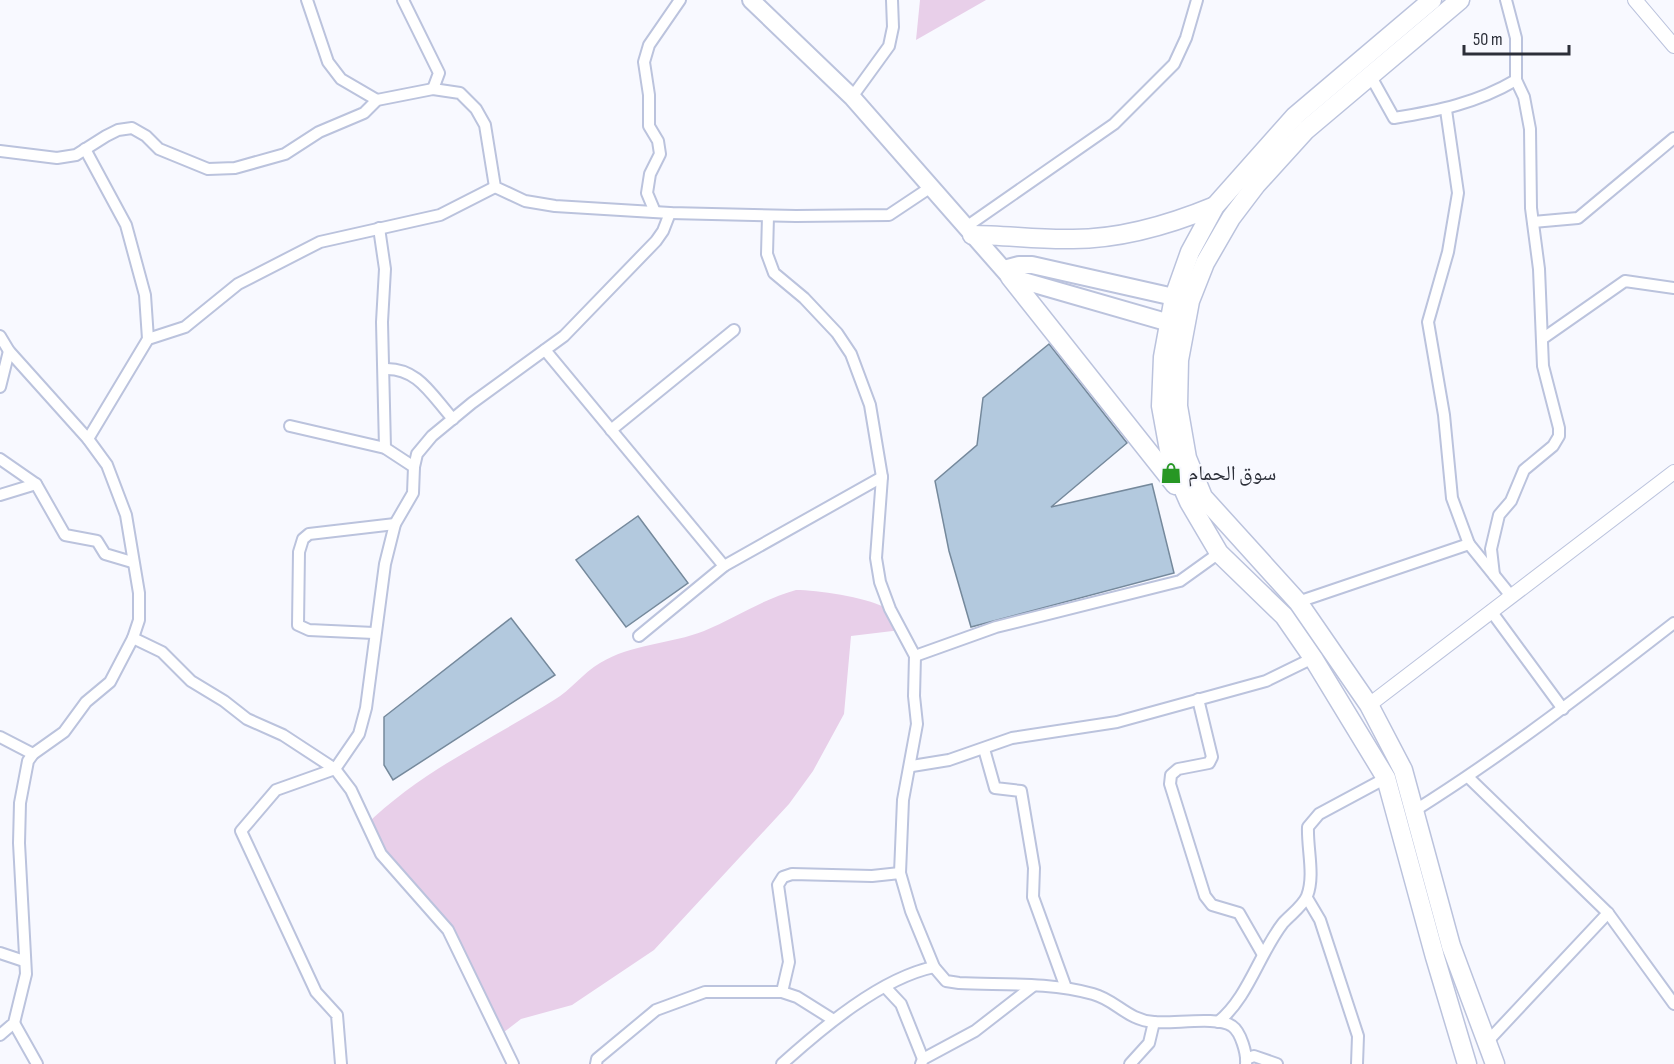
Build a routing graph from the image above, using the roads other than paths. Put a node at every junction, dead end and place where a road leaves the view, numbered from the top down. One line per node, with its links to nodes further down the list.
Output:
1 (307, 0): 16 (street)
2 (403, 0): 14 (street)
3 (680, 0): 24 (street)
4 (751, 0): 15 (main road)
5 (892, 0): 15 (street)
6 (1197, 0): 29 (street)
7 (1432, 0): 23 (main road)
8 (1460, 0): 12 (main road)
9 (1506, 0): 13 (street)
10 (1635, 0): 11 (street)
11 (1674, 45)
12 (1370, 75): 17 (street); 32 (main road)
13 (1516, 80): 17 (street); 27 (street)
14 (433, 89): 16 (street); 21 (street)
15 (852, 97): 22 (main road)
16 (377, 100): 19 (street)
17 (1446, 110): 55 (street)
18 (1674, 138): 27 (street)
19 (85, 149): 20 (street); 36 (street)
20 (0, 151)
21 (495, 187): 24 (street); 28 (street)
22 (931, 187): 26 (street); 29 (main road)
23 (1215, 206): 29 (main road); 32 (main road)
24 (655, 212): 25 (street)
25 (670, 213): 26 (street); 38 (street)
26 (768, 216): 50 (street)
27 (1533, 222): 37 (street)
28 (379, 228): 36 (street); 40 (street)
29 (969, 231): 30 (main road)
30 (1007, 273): 32 (main road); 33 (main road); 53 (main road)
31 (1674, 288): 37 (street)
32 (1182, 299): 33 (main road)
33 (1176, 325): 53 (main road); 61 (main road)
34 (734, 330): 44 (street)
35 (0, 336): 39 (street)
36 (148, 339): 45 (street)
37 (1542, 339): 59 (street)
38 (545, 350): 42 (street); 44 (street)
39 (9, 351): 41 (street); 45 (street)
40 (384, 369): 42 (street); 46 (street)
41 (0, 387)
42 (453, 419): 48 (street)
43 (290, 426): 46 (street)
44 (611, 430): 58 (street)
45 (88, 439): 57 (street)
46 (385, 447): 48 (street)
47 (0, 459): 51 (street)
48 (414, 467): 54 (street)
49 (1674, 471): 60 (street)
50 (882, 477): 58 (street); 67 (street)
51 (36, 484): 52 (street); 57 (street)
52 (0, 495)
53 (1189, 502): 56 (main road)
54 (395, 524): 64 (street); 64 (street)
55 (1469, 544): 59 (street); 61 (street)
56 (1219, 554): 67 (street); 68 (main road)
57 (132, 562): 66 (street)
58 (724, 566): 65 (street)
59 (1494, 575): 60 (street)
60 (1510, 596): 62 (street)
61 (1298, 602): 70 (main road)
62 (1491, 611): 70 (street); 71 (street)
63 (1674, 623): 71 (street)
64 (374, 633): 76 (street)
65 (639, 636)
66 (133, 638): 74 (street); 76 (street)
67 (915, 656): 75 (street)
68 (1313, 658): 69 (street); 78 (main road)
69 (1198, 699): 73 (street); 83 (street)
70 (1369, 705): 79 (main road)
71 (1563, 709): 77 (street)
72 (0, 737): 74 (street)
73 (984, 749): 75 (street); 89 (street)
74 (33, 754): 85 (street)
75 (912, 765): 80 (street)
76 (335, 769): 101 (street); 102 (street)
77 (1468, 777): 79 (street); 82 (street)
78 (1386, 778): 81 (street); 108 (main road)
79 (1414, 811): 97 (main road)
80 (900, 873): 86 (street); 90 (street)
81 (1306, 898): 83 (street); 107 (street)
82 (1608, 913): 91 (street); 97 (street)
83 (1263, 952): 94 (street)
84 (0, 953): 85 (street)
85 (24, 961): 95 (street)
86 (934, 967): 87 (street); 88 (street)
87 (1033, 986): 89 (street); 98 (street)
88 (886, 988): 92 (street); 98 (street)
89 (1066, 988): 93 (street)
90 (782, 992): 92 (street); 103 (street)
91 (1674, 1004)
92 (832, 1019): 104 (street)
93 (1154, 1022): 94 (street); 105 (street)
94 (1218, 1022): 99 (street)
95 (14, 1023): 96 (street); 100 (street)
96 (0, 1035)
97 (1487, 1042): 109 (main road)
98 (922, 1061)
99 (1246, 1062): 106 (street)
100 (37, 1064)
101 (341, 1064)
102 (513, 1064)
103 (596, 1064)
104 (782, 1064)
105 (1130, 1064)
106 (1277, 1064)
107 (1357, 1064)
108 (1467, 1064)
109 (1495, 1064)

